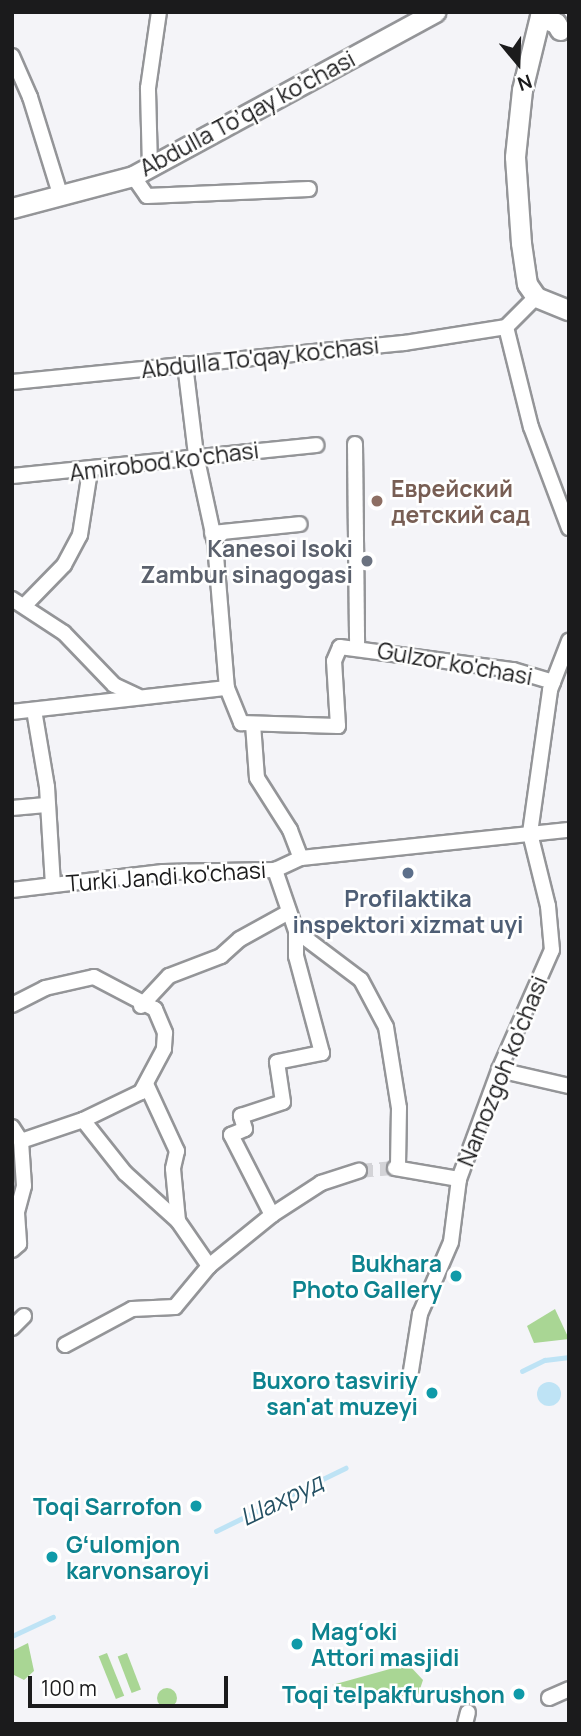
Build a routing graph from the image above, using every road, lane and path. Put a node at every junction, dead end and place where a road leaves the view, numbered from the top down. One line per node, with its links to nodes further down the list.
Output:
1 (159, 12): 6 (street)
2 (435, 12): 6 (street, Abdulla To’qay ko’chasi)
3 (540, 15): 4 (street); 10 (street)
4 (560, 30)
5 (12, 56): 8 (street)
6 (142, 172): 7 (street); 8 (street, Abdulla To’qay ko’chasi)
7 (309, 189)
8 (60, 194): 9 (street, Abdulla To’qay ko’chasi)
9 (12, 208)
10 (536, 297): 11 (street); 12 (street)
11 (569, 310)
12 (506, 327): 13 (street, Abdulla To'qay ko'chasi); 21 (street)
13 (186, 365): 14 (street, Abdulla To'qay ko'chasi); 17 (street)
14 (12, 382)
15 (355, 444): 25 (street)
16 (316, 445): 17 (street, Amirobod ko'chasi)
17 (195, 455): 18 (street, Amirobod ko'chasi); 22 (street)
18 (90, 471): 19 (street, Amirobod ko'chasi); 23 (street)
19 (12, 476)
20 (300, 524): 22 (street)
21 (569, 528)
22 (212, 533): 27 (street)
23 (18, 602): 28 (street)
24 (569, 641): 26 (street, Namozgoh ko'chasi)
25 (357, 647): 26 (street, Gulzor ko'chasi); 31 (street)
26 (553, 682): 35 (street, Namozgoh ko'chasi)
27 (227, 688): 28 (street); 31 (street)
28 (138, 696): 29 (street)
29 (34, 710): 30 (street); 32 (street)
30 (12, 712)
31 (253, 724): 36 (street)
32 (46, 805): 33 (street); 38 (street)
33 (12, 808)
34 (569, 830): 35 (street, Turki Jandi ko'chasi)
35 (530, 833): 36 (street, Turki Jandi ko'chasi); 44 (street, Namozgoh ko'chasi)
36 (301, 858): 37 (street, Turki Jandi ko'chasi)
37 (275, 870): 38 (street, Turki Jandi ko'chasi); 40 (street)
38 (52, 884): 39 (street, Turki Jandi ko'chasi)
39 (12, 890)
40 (289, 912): 41 (street); 43 (street)
41 (296, 931): 51 (street); 52 (street)
42 (12, 1005): 43 (street)
43 (141, 1006): 45 (street)
44 (499, 1070): 46 (street); 51 (street, Namozgoh ko'chasi)
45 (146, 1084): 47 (street); 53 (street)
46 (569, 1086)
47 (83, 1120): 49 (street); 53 (street)
48 (12, 1127): 49 (street)
49 (21, 1141): 54 (street)
50 (359, 1171): 52 (street)
51 (459, 1179): 59 (street, Namozgoh ko'chasi)
52 (272, 1215): 55 (street)
53 (178, 1221): 55 (street)
54 (12, 1251)
55 (209, 1266): 58 (street)
56 (24, 1316): 57 (street)
57 (12, 1328)
58 (65, 1345)
59 (410, 1377)
60 (569, 1689): 61 (street)
61 (549, 1698)

